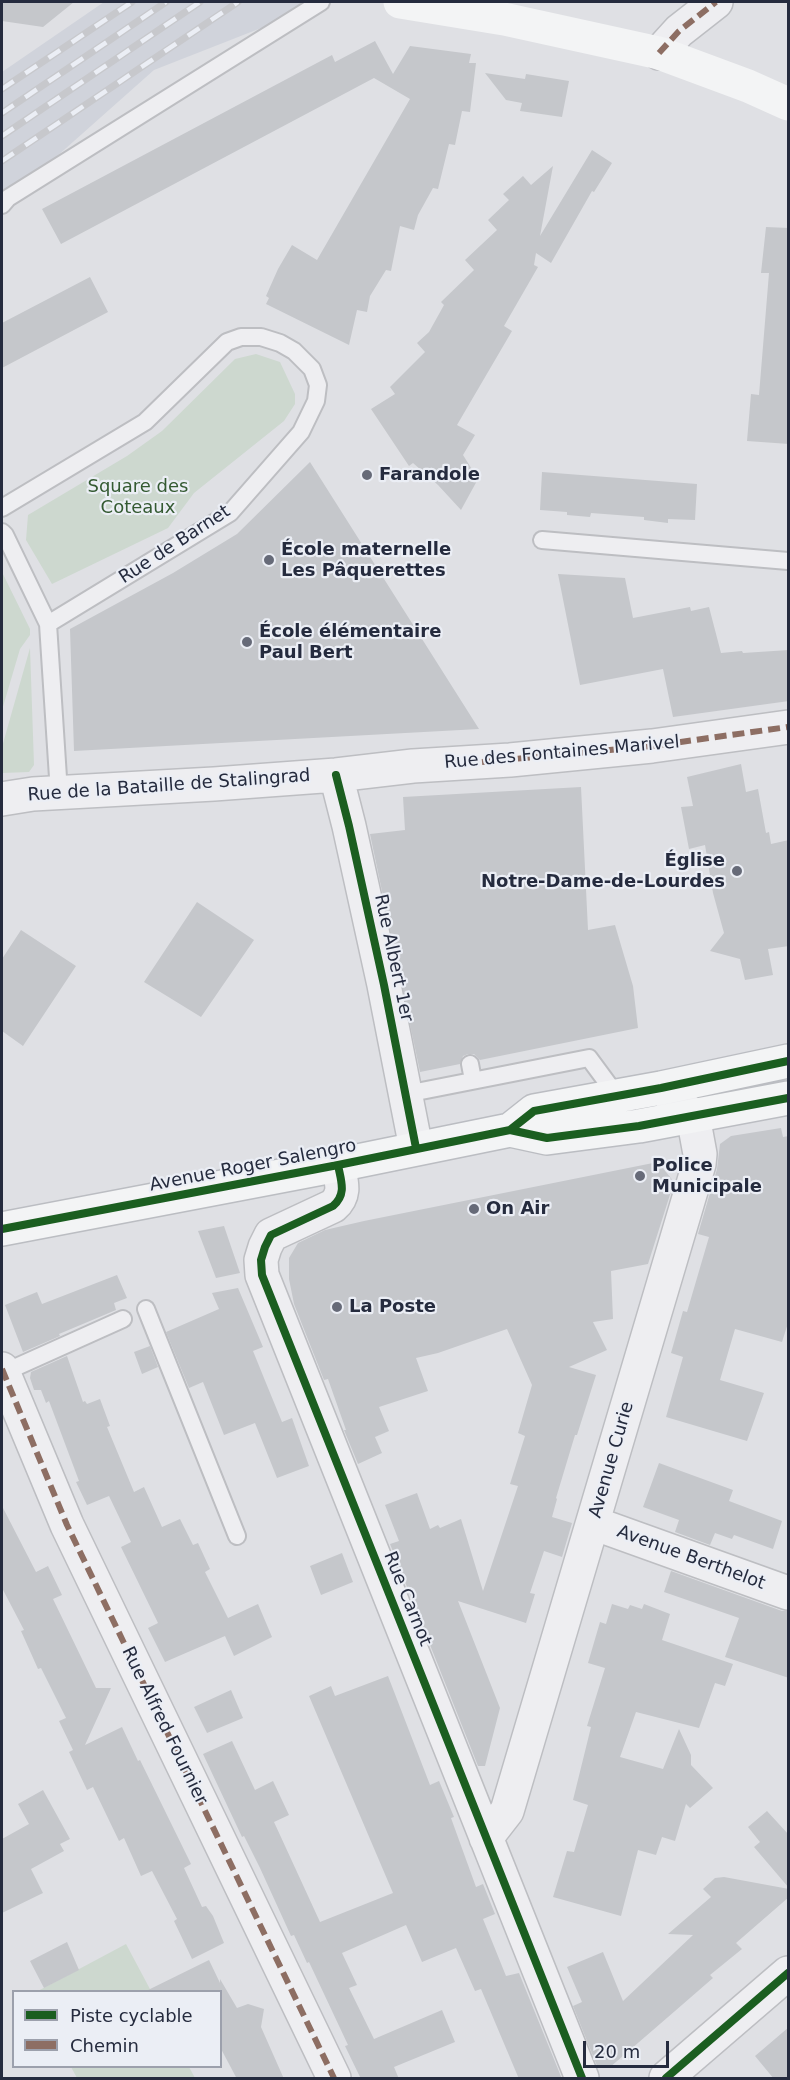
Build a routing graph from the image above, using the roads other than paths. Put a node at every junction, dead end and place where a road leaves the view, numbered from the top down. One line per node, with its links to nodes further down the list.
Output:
1 (321, 2): 6 (lane)
2 (400, 2): 4 (main road)
3 (716, 2): 4 (street)
4 (658, 53): 5 (main road)
5 (789, 104)
6 (2, 205)
7 (2, 508): 11 (lane, Rue de Barnet)
8 (2, 532): 11 (lane)
9 (542, 540): 10 (lane)
10 (789, 561)
11 (48, 624): 14 (lane)
12 (789, 727): 13 (street, Rue des Fontaines Marivel)
13 (336, 775): 14 (street, Rue de la Bataille de Stalingrad); 18 (street, Rue Albert 1er)
14 (59, 793): 15 (street, Rue de la Bataille de Stalingrad)
15 (2, 799)
16 (789, 1061): 17 (main road, Avenue Roger Salengro)
17 (661, 1088): 19 (main road, Avenue Roger Salengro); 21 (street)
18 (406, 1094): 19 (lane); 23 (street, Rue Albert 1er)
19 (617, 1096): 22 (main road, Avenue Roger Salengro)
20 (789, 1098): 21 (main road, Avenue Roger Salengro)
21 (693, 1116): 22 (main road, Avenue Roger Salengro); 29 (street, Avenue Curie)
22 (510, 1130): 23 (main road, Avenue Roger Salengro)
23 (416, 1148): 24 (main road, Avenue Roger Salengro)
24 (338, 1165): 25 (main road, Avenue Roger Salengro); 32 (street, Rue Carnot)
25 (2, 1229)
26 (146, 1309): 30 (lane)
27 (123, 1319): 28 (lane)
28 (2, 1371): 34 (street, Rue Alfred Fournier)
29 (593, 1523): 31 (street, Avenue Berthelot); 32 (street, Avenue Curie)
30 (237, 1536)
31 (789, 1593)
32 (486, 1838): 35 (street, Rue Carnot)
33 (789, 1973): 36 (street)
34 (334, 2079)
35 (582, 2079)
36 (666, 2079)

